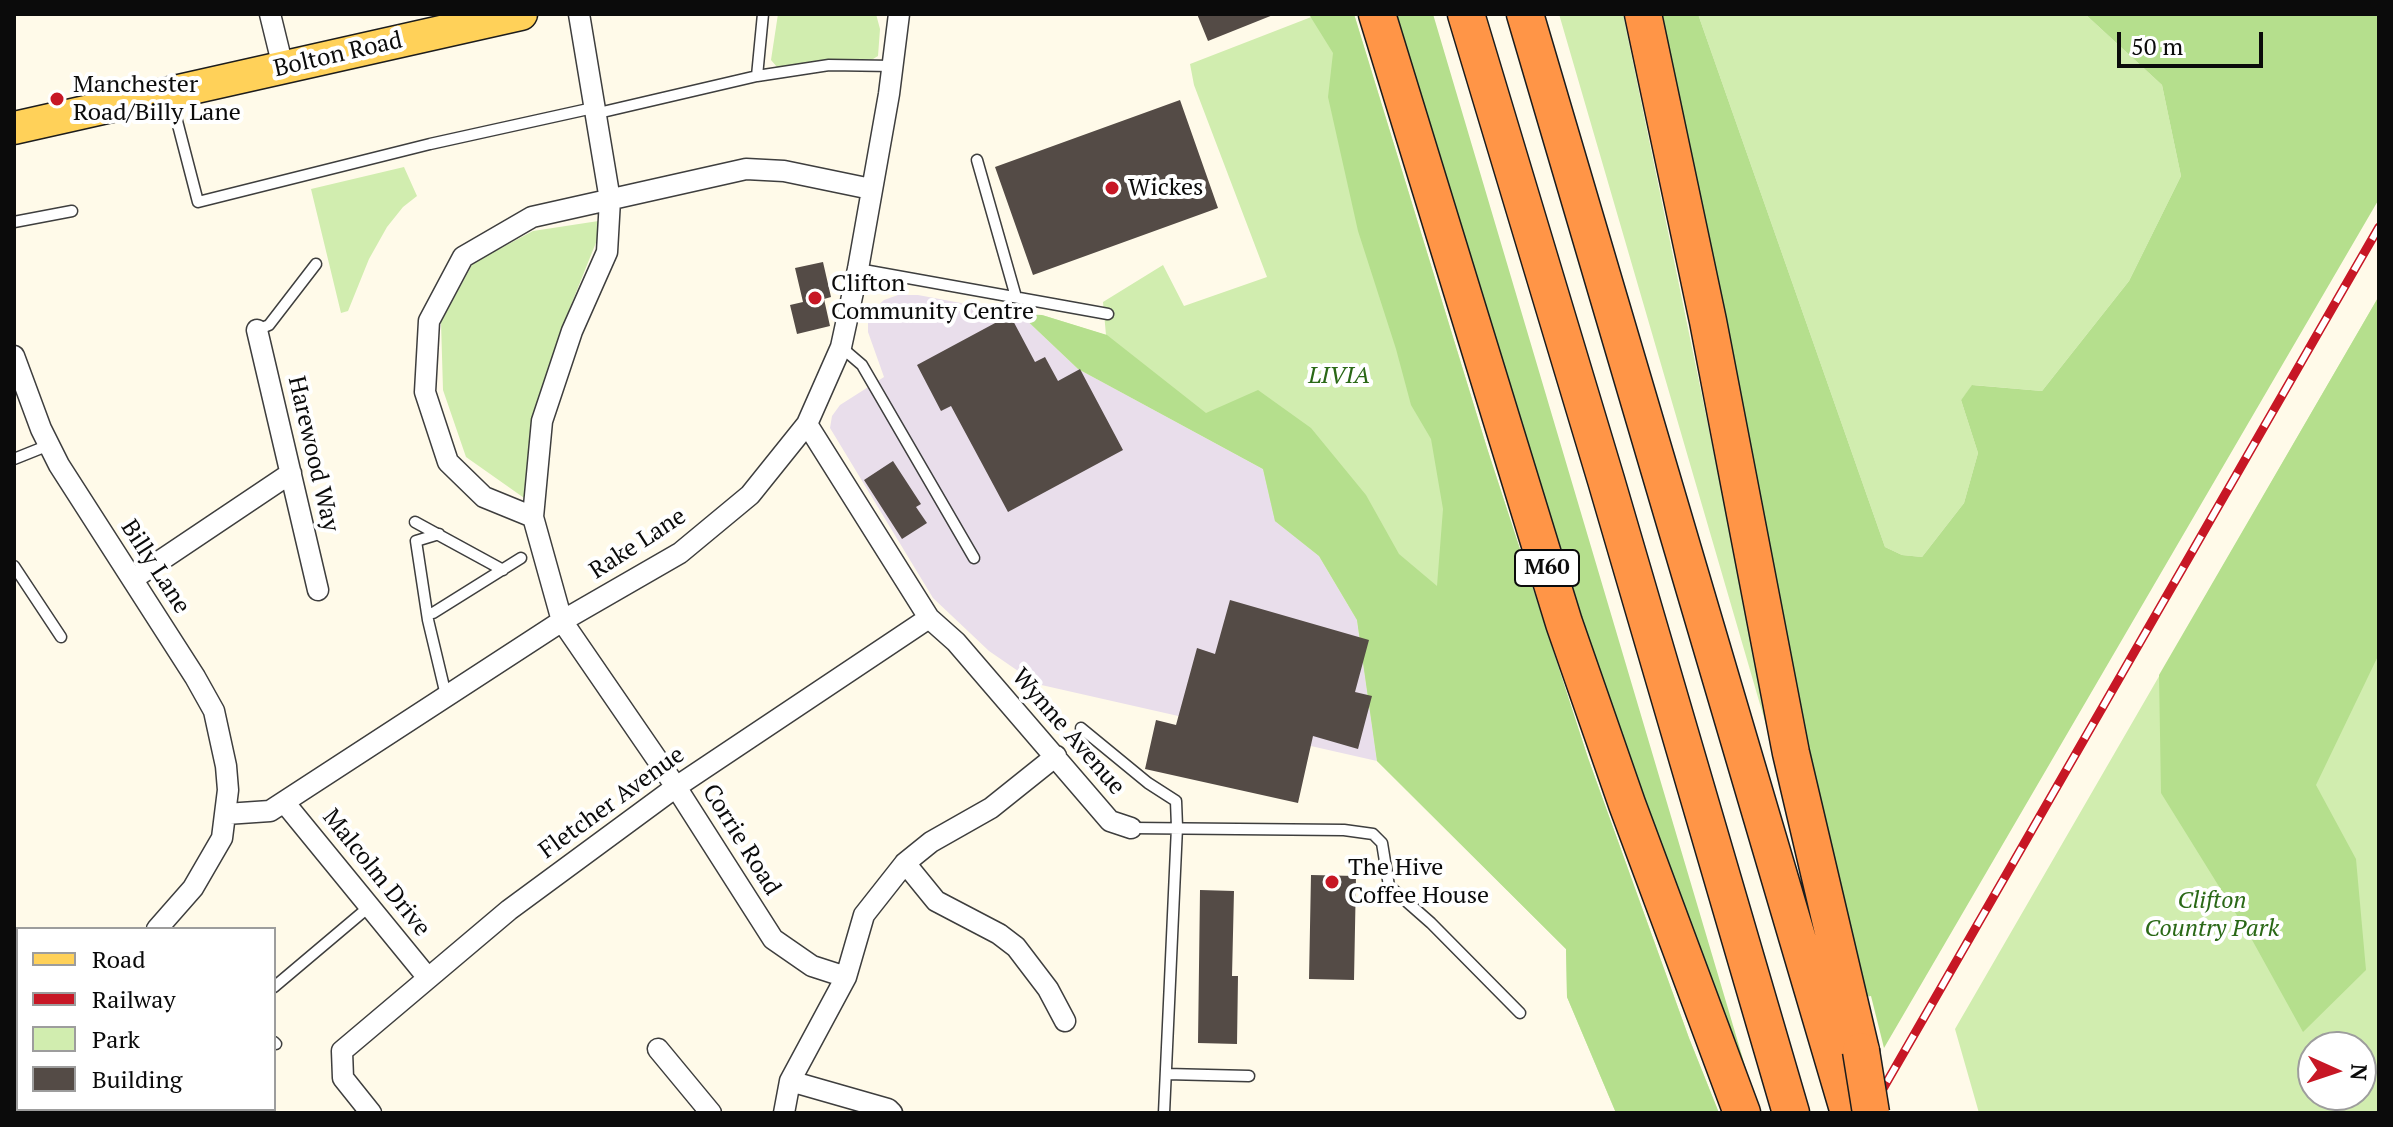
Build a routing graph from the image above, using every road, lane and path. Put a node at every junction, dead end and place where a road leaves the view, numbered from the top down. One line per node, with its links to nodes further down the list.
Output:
1 (270, 14): 12 (street)
2 (521, 14): 10 (main road, Bolton Road)
3 (579, 14): 15 (street)
4 (763, 14): 13 (lane)
5 (899, 14): 11 (street, Rake Lane)
6 (1377, 14): 72 (highway, M60)
7 (1466, 14): 73 (highway)
8 (1525, 14): 63 (highway)
9 (1643, 14): 63 (highway)
10 (468, 19): 12 (main road, Bolton Road)
11 (893, 66): 13 (lane); 18 (street, Rake Lane)
12 (283, 67): 14 (main road, Bolton Road)
13 (757, 76): 15 (lane)
14 (170, 93): 15 (lane); 16 (main road, Bolton Road)
15 (594, 111): 19 (street)
16 (14, 128)
17 (977, 160): 24 (lane)
18 (871, 189): 19 (street); 23 (street, Rake Lane)
19 (610, 200): 33 (street); 33 (street)
20 (72, 211): 21 (lane)
21 (14, 222)
22 (316, 264): 26 (lane)
23 (858, 269): 24 (lane); 27 (street, Rake Lane)
24 (1016, 297): 25 (lane)
25 (1108, 314)
26 (257, 330): 32 (street, Harewood Way)
27 (841, 347): 29 (street, Rake Lane); 37 (lane)
28 (14, 356): 30 (street, Billy Lane)
29 (807, 424): 43 (street, Wynne Avenue); 44 (street, Rake Lane)
30 (49, 445): 31 (lane); 40 (street, Billy Lane)
31 (14, 459)
32 (291, 473): 40 (street); 41 (street, Harewood Way)
33 (533, 517): 44 (street, Corrie Road)
34 (439, 534): 35 (lane); 35 (lane); 39 (lane)
35 (416, 541): 42 (lane)
36 (521, 558): 39 (lane)
37 (974, 558)
38 (14, 566): 45 (lane)
39 (503, 570): 42 (lane)
40 (133, 579): 51 (street, Billy Lane)
41 (318, 590)
42 (428, 613): 46 (lane)
43 (929, 618): 48 (street, Wynne Avenue); 49 (street, Fletcher Avenue)
44 (562, 621): 46 (street, Rake Lane); 49 (street, Corrie Road)
45 (61, 637)
46 (449, 695): 50 (street, Rake Lane)
47 (1081, 728): 52 (lane)
48 (1056, 756): 53 (street, Wynne Avenue); 54 (street)
49 (676, 787): 57 (street, Corrie Road); 58 (street, Fletcher Avenue)
50 (284, 802): 51 (street, Rake Lane); 55 (street, Malcolm Drive)
51 (226, 814): 56 (street)
52 (1177, 827): 53 (lane, Wynne Avenue); 60 (lane, Wynne Avenue); 64 (lane)
53 (1131, 828)
54 (905, 863): 57 (street); 61 (street)
55 (370, 906): 58 (street, Malcolm Drive); 59 (lane)
56 (159, 927)
57 (846, 977): 66 (street)
58 (428, 978): 67 (street, Fletcher Avenue)
59 (276, 985)
60 (1520, 1013)
61 (1065, 1021)
62 (658, 1049): 68 (street)
63 (1846, 1053): 74 (highway); 75 (highway, bridge)
64 (1166, 1074): 65 (lane); 71 (lane)
65 (1249, 1076)
66 (790, 1081): 69 (street); 70 (street)
67 (371, 1113)
68 (711, 1113)
69 (784, 1113)
70 (892, 1113)
71 (1164, 1113)
72 (1742, 1113)
73 (1791, 1113)
74 (1849, 1113)
75 (1871, 1113)

